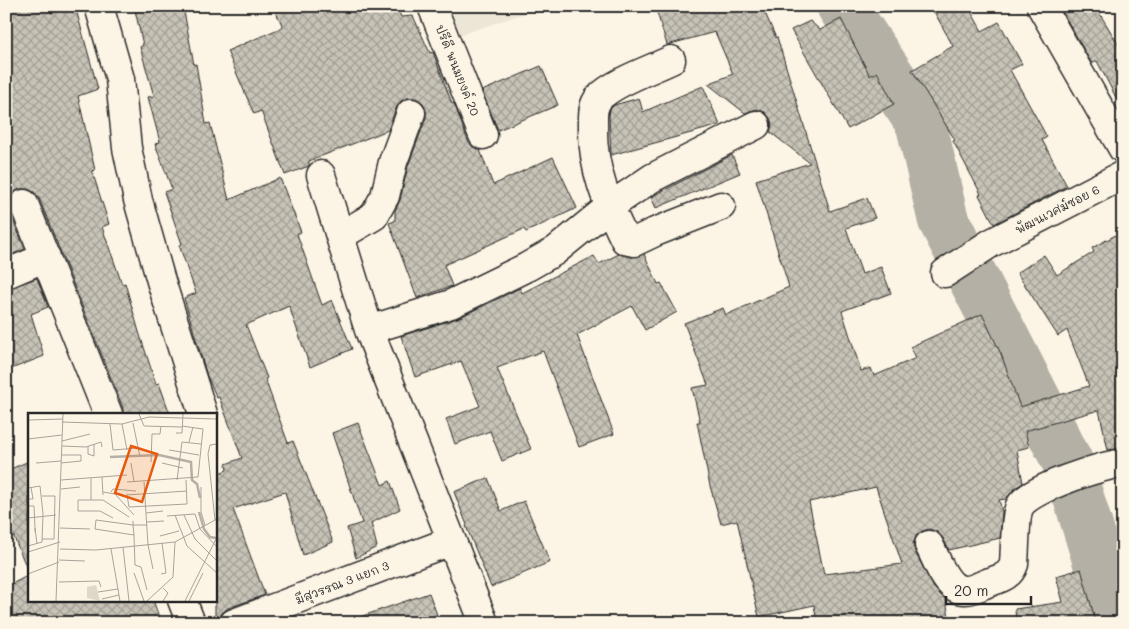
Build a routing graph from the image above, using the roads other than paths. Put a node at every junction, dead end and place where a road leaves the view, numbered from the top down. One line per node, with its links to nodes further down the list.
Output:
1 (99, 6): 20 (street)
2 (432, 6): 7 (street, ปรีดี พนมยงค์ 20)
3 (1041, 6): 8 (street)
4 (670, 60): 13 (street)
5 (411, 113): 14 (street)
6 (756, 125): 13 (street)
7 (483, 135)
8 (1123, 149)
9 (321, 175): 14 (street)
10 (1123, 175): 16 (street, พัฒนเวศม์ซอย 6)
11 (24, 204): 15 (street)
12 (721, 206): 13 (street)
13 (609, 207): 18 (street)
14 (340, 236): 18 (street)
15 (46, 257): 17 (street); 19 (street)
16 (951, 269)
17 (6, 274)
18 (369, 330): 22 (street)
19 (108, 413)
20 (203, 413)
21 (1115, 464): 23 (street)
22 (451, 541): 26 (street, มีสุวรรณ 3 แยก 3); 27 (street)
23 (930, 545)
24 (183, 602): 25 (street)
25 (191, 623)
26 (234, 623)
27 (484, 623)

